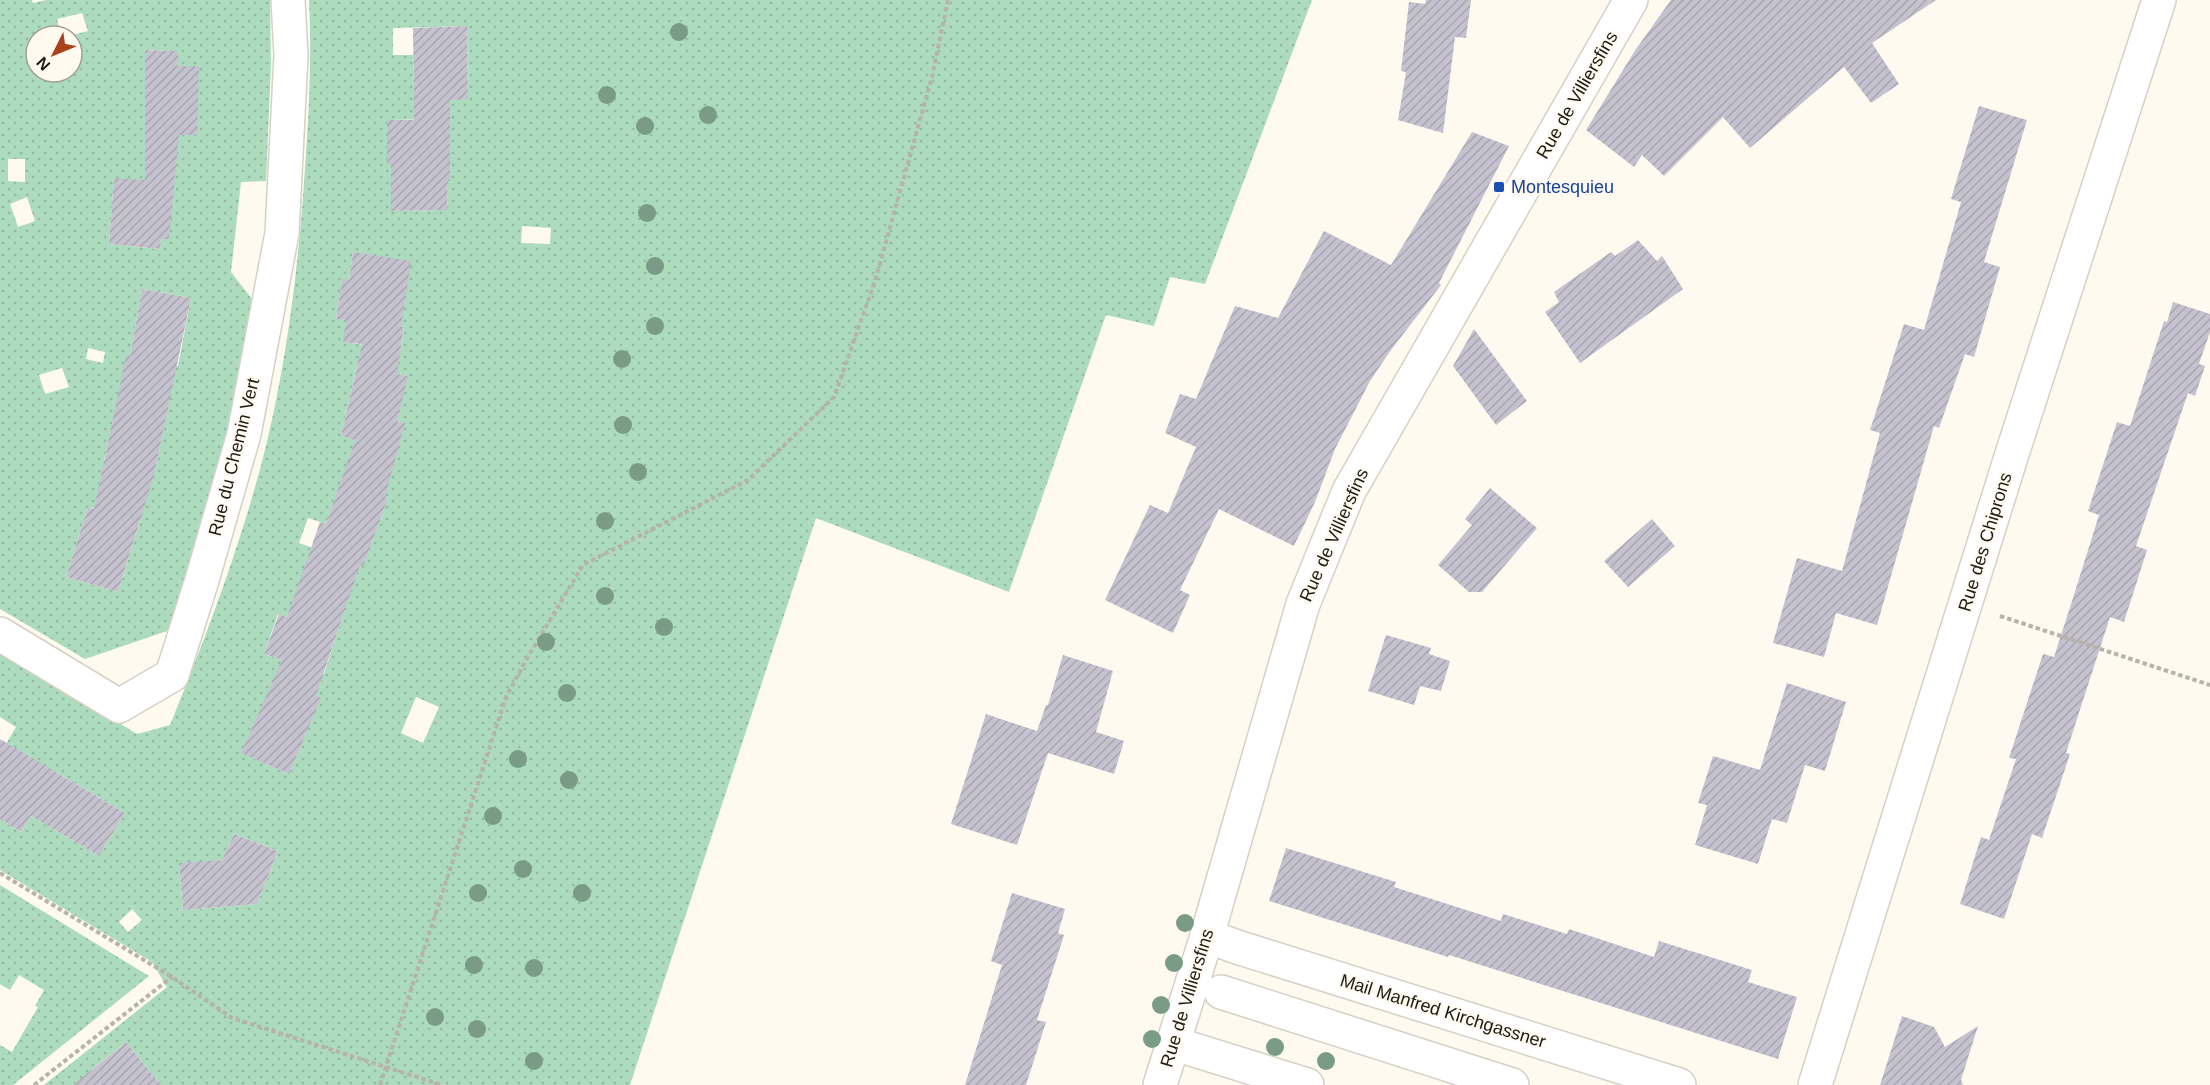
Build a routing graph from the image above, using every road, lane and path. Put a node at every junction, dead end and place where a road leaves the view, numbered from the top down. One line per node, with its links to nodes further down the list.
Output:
1 (288, 0): 6 (street, Rue du Chemin Vert)
2 (948, 0): 13 (path)
3 (1631, 0): 9 (street, Rue de Villiersfins)
4 (2159, 0): 5 (street, Rue des Chiprons)
5 (1965, 604): 7 (path); 21 (street, Rue des Chiprons)
6 (0, 634)
7 (2210, 686)
8 (0, 873): 10 (path)
9 (1207, 936): 12 (street, Rue de Villiersfins); 20 (street, Mail Manfred Kirchgassner)
10 (172, 977): 13 (path); 14 (path)
11 (1221, 992): 19 (street)
12 (1172, 1043): 17 (street, Rue de Villiersfins); 18 (street)
13 (385, 1067): 15 (path); 16 (path)
14 (34, 1085)
15 (381, 1085)
16 (442, 1085)
17 (1160, 1085)
18 (1306, 1085)
19 (1512, 1085)
20 (1679, 1085)
21 (1815, 1085)

